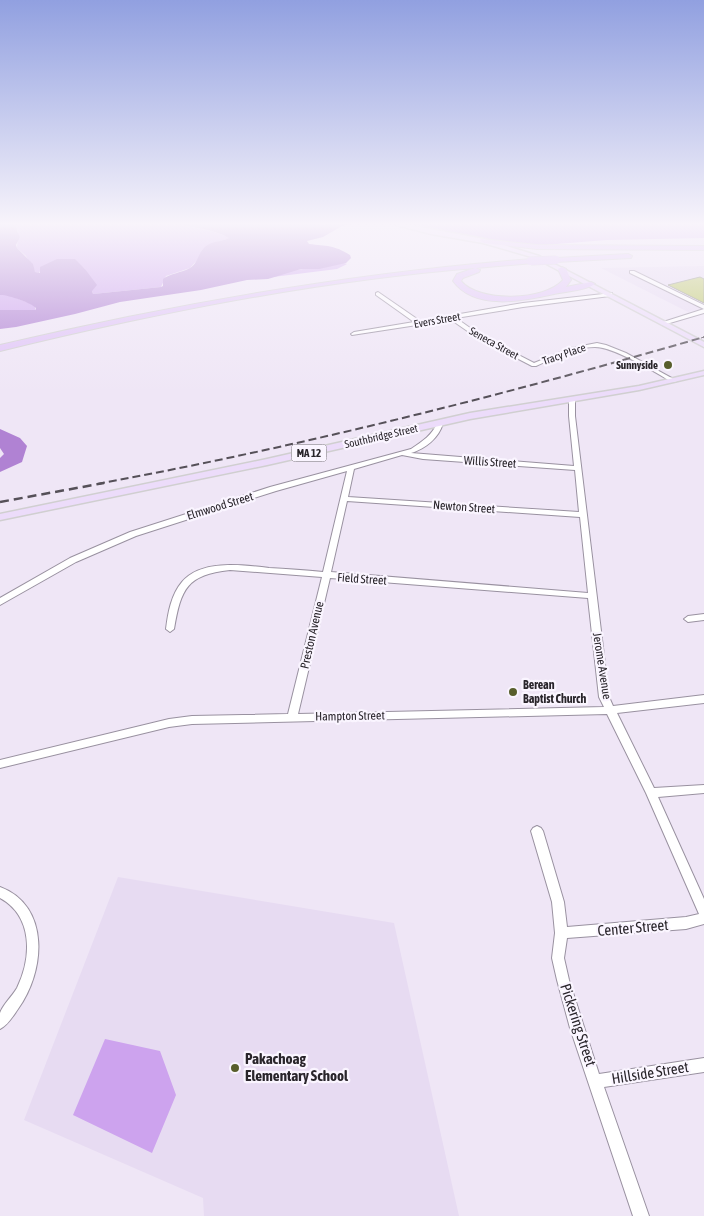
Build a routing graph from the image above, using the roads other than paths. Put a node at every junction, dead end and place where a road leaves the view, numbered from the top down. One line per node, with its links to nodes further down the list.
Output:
1 (301, 280): 17 (highway)
2 (349, 280): 19 (highway)
3 (459, 280): 8 (highway)
4 (566, 280): 8 (highway)
5 (583, 280): 7 (main road)
6 (648, 280): 11 (street)
7 (591, 284): 8 (highway); 10 (main road)
8 (550, 293)
9 (378, 294): 15 (street)
10 (610, 294): 13 (street, Evers Street); 14 (main road)
11 (704, 307)
12 (704, 311): 14 (street)
13 (452, 318): 15 (street, Evers Street); 20 (street, Seneca Street)
14 (663, 323): 18 (main road)
15 (420, 324): 16 (street, Evers Street)
16 (354, 334)
17 (0, 340)
18 (704, 345)
19 (0, 348)
20 (537, 364): 22 (street, Tracy Place)
21 (704, 373): 22 (main road, Southbridge Street / MA 12)
22 (674, 381): 23 (main road, Southbridge Street / MA 12)
23 (572, 399): 24 (main road, Southbridge Street / MA 12); 27 (street, Jerome Avenue)
24 (440, 423): 25 (street, Elmwood Street); 30 (main road, Southbridge Street / MA 12)
25 (402, 454): 26 (street, Elmwood Street); 27 (street, Willis Street)
26 (351, 467): 28 (street, Preston Avenue); 33 (street, Elmwood Street)
27 (578, 468): 29 (street, Jerome Avenue)
28 (345, 499): 29 (street, Newton Street); 31 (street, Preston Avenue)
29 (584, 515): 32 (street, Jerome Avenue)
30 (0, 517)
31 (326, 576): 32 (street, Field Street); 36 (street, Field Street); 39 (street, Preston Avenue)
32 (593, 596): 38 (street, Jerome Avenue)
33 (0, 602)
34 (704, 617): 35 (street)
35 (688, 619)
36 (170, 629)
37 (704, 699): 38 (street, Hampton Street)
38 (610, 710): 39 (street, Hampton Street); 42 (street, Jerome Avenue)
39 (293, 716): 40 (street, Hampton Street)
40 (0, 764)
41 (704, 789): 42 (street)
42 (651, 794): 45 (street, Jerome Avenue)
43 (537, 831): 47 (street, Pickering Street)
44 (0, 892): 48 (street)
45 (704, 912)
46 (704, 918): 47 (street, Center Street)
47 (561, 932): 50 (street, Pickering Street)
48 (0, 1022)
49 (704, 1064): 50 (street, Hillside Street)
50 (596, 1081): 51 (street, Pickering Street)
51 (641, 1216)

